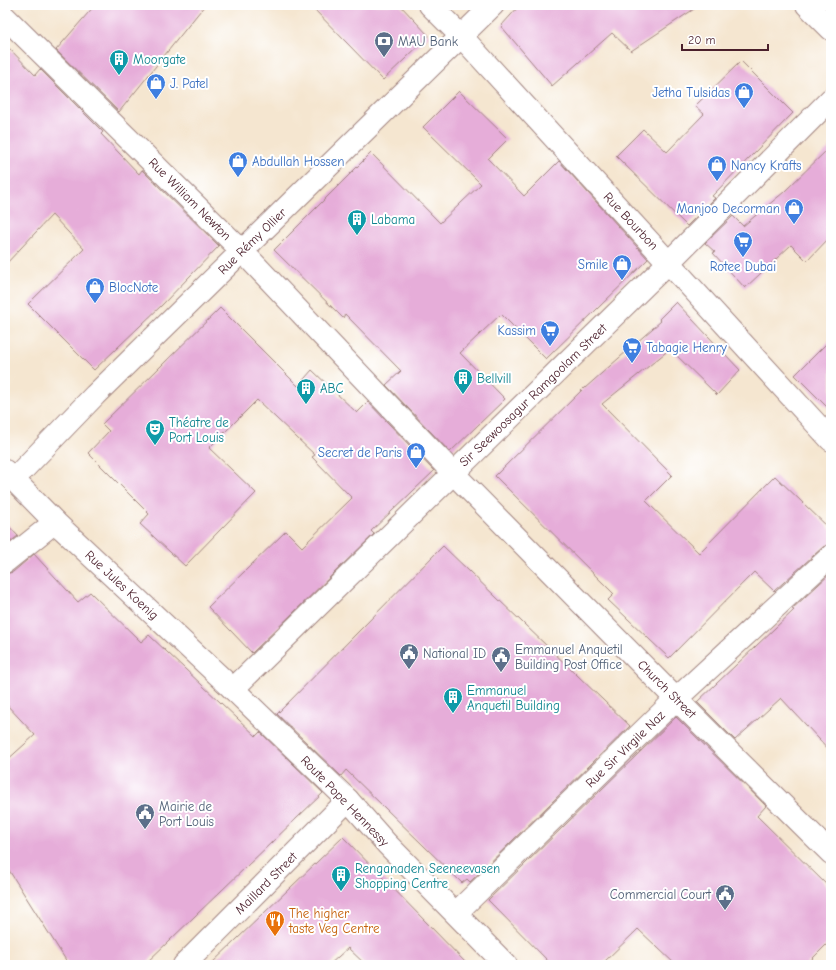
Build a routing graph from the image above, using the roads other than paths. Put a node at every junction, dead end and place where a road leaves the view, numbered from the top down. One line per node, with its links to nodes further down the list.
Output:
1 (430, 5): 6 (street, Rue Bourbon)
2 (493, 5): 6 (street, Rue Rémy Ollier)
3 (807, 5): 5 (street)
4 (5, 17): 8 (street, Rue William Newton)
5 (831, 29)
6 (461, 36): 8 (street, Rue Rémy Ollier); 9 (street, Rue Bourbon)
7 (831, 99): 9 (street, Sir Seewoosagur Ramgoolam Street)
8 (242, 251): 11 (street, Rue William Newton); 12 (street, Rue Rémy Ollier)
9 (669, 262): 10 (street, Rue Bourbon); 11 (street, Sir Seewoosagur Ramgoolam Street)
10 (831, 440)
11 (453, 473): 16 (street, Sir Seewoosagur Ramgoolam Street); 17 (street, Church Street)
12 (10, 475): 13 (street, Rue Jules Koenig)
13 (55, 522): 15 (street); 16 (street, Rue Jules Koenig)
14 (831, 556): 17 (street, Rue Sir Virgile Naz)
15 (5, 562)
16 (233, 689): 18 (street, Route Pope Hennessy)
17 (676, 699): 19 (street, Church Street); 20 (street, Rue Sir Virgile Naz)
18 (348, 800): 20 (street, Route Pope Hennessy); 21 (street, Maillard Street)
19 (831, 853)
20 (456, 913): 22 (street, Route Pope Hennessy)
21 (184, 965)
22 (506, 965)

